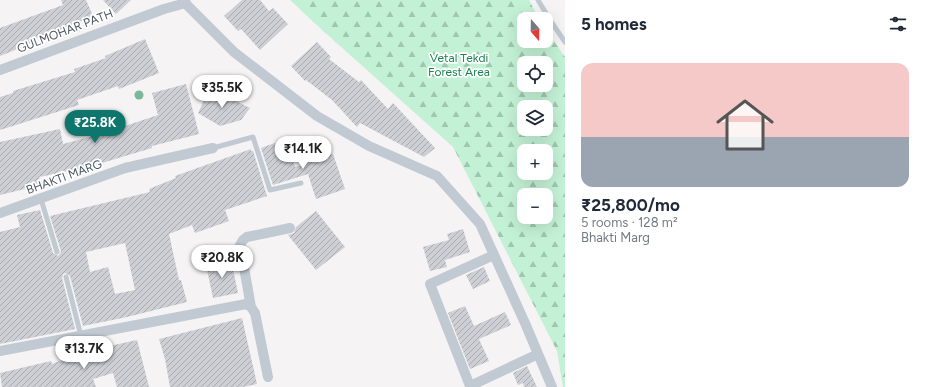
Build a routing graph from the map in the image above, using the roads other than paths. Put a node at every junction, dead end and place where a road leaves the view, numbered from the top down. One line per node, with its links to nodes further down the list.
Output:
1 (538, 0): 3 (lane)
2 (184, 2): 4 (street, GULMOHAR PATH); 11 (street)
3 (565, 42)
4 (0, 70)
5 (214, 148): 6 (lane, BHAKTI MARG); 7 (street, BHAKTI MARG)
6 (301, 183)
7 (41, 199): 8 (street, BHAKTI MARG); 10 (lane)
8 (0, 213)
9 (290, 228): 13 (street)
10 (57, 252)
11 (494, 255): 16 (street); 16 (street)
12 (66, 277): 14 (lane)
13 (250, 307): 14 (street); 17 (street)
14 (81, 336): 15 (street)
15 (0, 351)
16 (538, 354): 18 (street)
17 (268, 377)
18 (552, 387)

